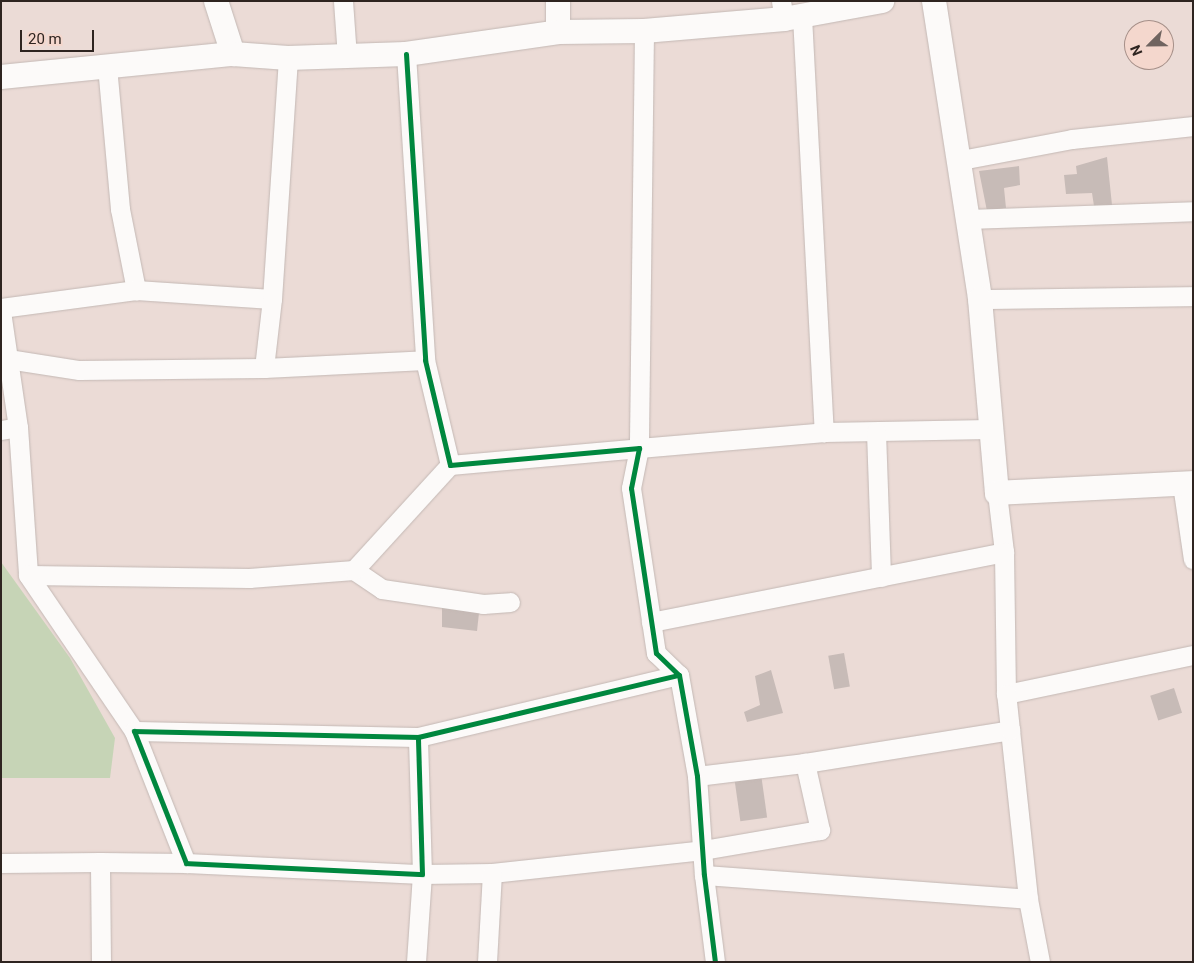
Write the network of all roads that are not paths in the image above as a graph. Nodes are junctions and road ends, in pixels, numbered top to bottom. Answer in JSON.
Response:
{"nodes":[{"id":1,"x":216,"y":1,"type":"edge"},
{"id":2,"x":343,"y":1,"type":"edge"},
{"id":3,"x":558,"y":1,"type":"edge"},
{"id":4,"x":882,"y":1,"type":"edge"},
{"id":5,"x":934,"y":1,"type":"edge"},
{"id":6,"x":789,"y":12,"type":"edge"},
{"id":7,"x":558,"y":32,"type":"junction"},
{"id":8,"x":644,"y":32,"type":"junction"},
{"id":9,"x":233,"y":54,"type":"junction"},
{"id":10,"x":406,"y":54,"type":"junction"},
{"id":11,"x":347,"y":56,"type":"junction"},
{"id":12,"x":288,"y":58,"type":"junction"},
{"id":13,"x":107,"y":66,"type":"junction"},
{"id":14,"x":1,"y":77,"type":"edge"},
{"id":15,"x":1193,"y":126,"type":"edge"},
{"id":16,"x":960,"y":160,"type":"junction"},
{"id":17,"x":1193,"y":211,"type":"edge"},
{"id":18,"x":968,"y":219,"type":"junction"},
{"id":19,"x":136,"y":290,"type":"junction"},
{"id":20,"x":1193,"y":296,"type":"edge"},
{"id":21,"x":272,"y":298,"type":"junction"},
{"id":22,"x":980,"y":299,"type":"junction"},
{"id":23,"x":1,"y":309,"type":"edge"},
{"id":24,"x":8,"y":359,"type":"junction"},
{"id":25,"x":425,"y":360,"type":"junction"},
{"id":26,"x":264,"y":368,"type":"junction"},
{"id":27,"x":10,"y":429,"type":"edge"},
{"id":28,"x":989,"y":429,"type":"junction"},
{"id":29,"x":824,"y":432,"type":"junction"},
{"id":30,"x":876,"y":432,"type":"junction"},
{"id":31,"x":640,"y":448,"type":"junction"},
{"id":32,"x":450,"y":465,"type":"junction"},
{"id":33,"x":1188,"y":484,"type":"edge"},
{"id":34,"x":997,"y":493,"type":"junction"},
{"id":35,"x":1004,"y":552,"type":"junction"},
{"id":36,"x":1193,"y":559,"type":"edge"},
{"id":37,"x":354,"y":570,"type":"junction"},
{"id":38,"x":28,"y":575,"type":"junction"},
{"id":39,"x":881,"y":577,"type":"junction"},
{"id":40,"x":510,"y":602,"type":"dead end"},
{"id":41,"x":652,"y":622,"type":"junction"},
{"id":42,"x":1193,"y":655,"type":"edge"},
{"id":43,"x":679,"y":676,"type":"junction"},
{"id":44,"x":1006,"y":694,"type":"junction"},
{"id":45,"x":1010,"y":730,"type":"junction"},
{"id":46,"x":134,"y":731,"type":"junction"},
{"id":47,"x":418,"y":737,"type":"junction"},
{"id":48,"x":805,"y":763,"type":"junction"},
{"id":49,"x":697,"y":776,"type":"junction"},
{"id":50,"x":704,"y":850,"type":"junction"},
{"id":51,"x":100,"y":862,"type":"junction"},
{"id":52,"x":1,"y":863,"type":"edge"},
{"id":53,"x":186,"y":863,"type":"junction"},
{"id":54,"x":492,"y":873,"type":"junction"},
{"id":55,"x":422,"y":874,"type":"junction"},
{"id":56,"x":704,"y":874,"type":"junction"},
{"id":57,"x":1028,"y":899,"type":"junction"},
{"id":58,"x":100,"y":962,"type":"edge"},
{"id":59,"x":416,"y":962,"type":"edge"},
{"id":60,"x":487,"y":962,"type":"edge"},
{"id":61,"x":716,"y":962,"type":"edge"},
{"id":62,"x":1040,"y":962,"type":"edge"}],
"edges":[{"from":1,"to":9,"type":"street"},
{"from":2,"to":11,"type":"street"},
{"from":3,"to":7,"type":"street"},
{"from":4,"to":6,"type":"street"},
{"from":5,"to":16,"type":"street"},
{"from":6,"to":8,"type":"street"},
{"from":6,"to":29,"type":"street"},
{"from":7,"to":8,"type":"street"},
{"from":7,"to":10,"type":"street"},
{"from":8,"to":31,"type":"street"},
{"from":9,"to":12,"type":"street"},
{"from":9,"to":13,"type":"street"},
{"from":10,"to":11,"type":"street"},
{"from":10,"to":25,"type":"street"},
{"from":11,"to":12,"type":"street"},
{"from":12,"to":21,"type":"street"},
{"from":13,"to":14,"type":"street"},
{"from":13,"to":19,"type":"street"},
{"from":15,"to":16,"type":"street"},
{"from":16,"to":18,"type":"street"},
{"from":17,"to":18,"type":"street"},
{"from":18,"to":22,"type":"street"},
{"from":19,"to":21,"type":"street"},
{"from":19,"to":23,"type":"street"},
{"from":20,"to":22,"type":"street"},
{"from":21,"to":26,"type":"street"},
{"from":22,"to":28,"type":"street"},
{"from":23,"to":24,"type":"street"},
{"from":24,"to":26,"type":"street"},
{"from":24,"to":27,"type":"street"},
{"from":25,"to":26,"type":"street"},
{"from":25,"to":32,"type":"street"},
{"from":27,"to":38,"type":"street"},
{"from":28,"to":30,"type":"street"},
{"from":28,"to":34,"type":"street"},
{"from":29,"to":30,"type":"street"},
{"from":29,"to":31,"type":"street"},
{"from":30,"to":39,"type":"street"},
{"from":31,"to":32,"type":"street"},
{"from":31,"to":41,"type":"street"},
{"from":32,"to":37,"type":"street"},
{"from":33,"to":34,"type":"street"},
{"from":33,"to":36,"type":"street"},
{"from":34,"to":35,"type":"street"},
{"from":35,"to":39,"type":"street"},
{"from":35,"to":44,"type":"street"},
{"from":37,"to":38,"type":"street"},
{"from":37,"to":40,"type":"street"},
{"from":38,"to":46,"type":"street"},
{"from":39,"to":41,"type":"street"},
{"from":41,"to":43,"type":"street"},
{"from":42,"to":44,"type":"street"},
{"from":43,"to":47,"type":"street"},
{"from":43,"to":49,"type":"street"},
{"from":44,"to":45,"type":"street"},
{"from":45,"to":48,"type":"street"},
{"from":45,"to":57,"type":"street"},
{"from":46,"to":47,"type":"street"},
{"from":46,"to":53,"type":"street"},
{"from":47,"to":55,"type":"street"},
{"from":48,"to":49,"type":"street"},
{"from":48,"to":50,"type":"street"},
{"from":49,"to":50,"type":"street"},
{"from":50,"to":54,"type":"street"},
{"from":50,"to":56,"type":"street"},
{"from":51,"to":52,"type":"street"},
{"from":51,"to":53,"type":"street"},
{"from":51,"to":58,"type":"street"},
{"from":53,"to":55,"type":"street"},
{"from":54,"to":55,"type":"street"},
{"from":54,"to":60,"type":"street"},
{"from":55,"to":59,"type":"street"},
{"from":56,"to":57,"type":"street"},
{"from":56,"to":61,"type":"street"},
{"from":57,"to":62,"type":"street"}]}
